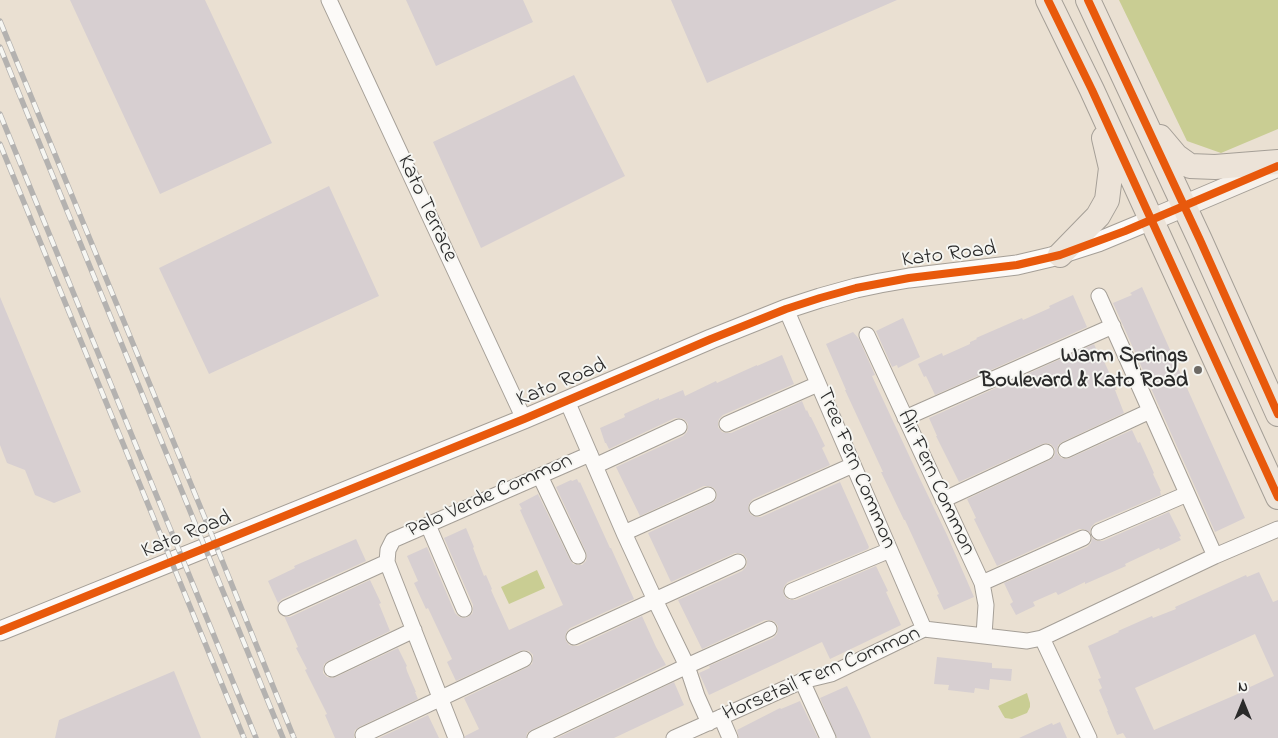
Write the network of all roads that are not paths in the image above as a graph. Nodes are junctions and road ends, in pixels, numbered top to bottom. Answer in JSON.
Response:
{"nodes":[{"id":1,"x":329,"y":0,"type":"edge"},
{"id":2,"x":1048,"y":0,"type":"edge"},
{"id":3,"x":1088,"y":0,"type":"edge"},
{"id":4,"x":1092,"y":90,"type":"junction"},
{"id":5,"x":1140,"y":111,"type":"junction"},
{"id":6,"x":1278,"y":164,"type":"edge"},
{"id":7,"x":1184,"y":206,"type":"junction"},
{"id":8,"x":1151,"y":220,"type":"junction"},
{"id":9,"x":1060,"y":255,"type":"junction"},
{"id":10,"x":1099,"y":296,"type":"dead end"},
{"id":11,"x":786,"y":309,"type":"junction"},
{"id":12,"x":1113,"y":326,"type":"junction"},
{"id":13,"x":867,"y":335,"type":"dead end"},
{"id":14,"x":818,"y":384,"type":"junction"},
{"id":15,"x":567,"y":401,"type":"junction"},
{"id":16,"x":1150,"y":411,"type":"junction"},
{"id":17,"x":1278,"y":414,"type":"edge"},
{"id":18,"x":905,"y":418,"type":"junction"},
{"id":19,"x":524,"y":419,"type":"junction"},
{"id":20,"x":727,"y":424,"type":"dead end"},
{"id":21,"x":679,"y":427,"type":"dead end"},
{"id":22,"x":1066,"y":450,"type":"dead end"},
{"id":23,"x":1046,"y":452,"type":"dead end"},
{"id":24,"x":592,"y":460,"type":"junction"},
{"id":25,"x":853,"y":465,"type":"junction"},
{"id":26,"x":540,"y":476,"type":"junction"},
{"id":27,"x":1187,"y":494,"type":"junction"},
{"id":28,"x":708,"y":495,"type":"dead end"},
{"id":29,"x":1278,"y":498,"type":"edge"},
{"id":30,"x":943,"y":500,"type":"junction"},
{"id":31,"x":757,"y":508,"type":"dead end"},
{"id":32,"x":428,"y":525,"type":"junction"},
{"id":33,"x":1278,"y":529,"type":"edge"},
{"id":34,"x":1099,"y":532,"type":"dead end"},
{"id":35,"x":624,"y":533,"type":"junction"},
{"id":36,"x":1083,"y":538,"type":"dead end"},
{"id":37,"x":890,"y":550,"type":"junction"},
{"id":38,"x":578,"y":556,"type":"dead end"},
{"id":39,"x":1215,"y":556,"type":"junction"},
{"id":40,"x":387,"y":562,"type":"junction"},
{"id":41,"x":738,"y":562,"type":"dead end"},
{"id":42,"x":982,"y":583,"type":"junction"},
{"id":43,"x":792,"y":591,"type":"dead end"},
{"id":44,"x":654,"y":600,"type":"junction"},
{"id":45,"x":286,"y":608,"type":"dead end"},
{"id":46,"x":464,"y":609,"type":"dead end"},
{"id":47,"x":769,"y":629,"type":"dead end"},
{"id":48,"x":924,"y":629,"type":"junction"},
{"id":49,"x":414,"y":630,"type":"junction"},
{"id":50,"x":0,"y":631,"type":"edge"},
{"id":51,"x":984,"y":635,"type":"junction"},
{"id":52,"x":574,"y":637,"type":"dead end"},
{"id":53,"x":1042,"y":638,"type":"junction"},
{"id":54,"x":524,"y":659,"type":"dead end"},
{"id":55,"x":687,"y":666,"type":"junction"},
{"id":56,"x":332,"y":669,"type":"dead end"},
{"id":57,"x":802,"y":681,"type":"junction"},
{"id":58,"x":440,"y":699,"type":"junction"},
{"id":59,"x":715,"y":720,"type":"junction"},
{"id":60,"x":363,"y":735,"type":"dead end"},
{"id":61,"x":456,"y":738,"type":"edge"},
{"id":62,"x":536,"y":738,"type":"edge"},
{"id":63,"x":674,"y":738,"type":"edge"},
{"id":64,"x":730,"y":738,"type":"edge"},
{"id":65,"x":828,"y":738,"type":"edge"},
{"id":66,"x":1089,"y":738,"type":"edge"}],
"edges":[{"from":1,"to":19,"type":"street","name":"Kato Terrace"},
{"from":2,"to":4,"type":"main road"},
{"from":3,"to":5,"type":"main road"},
{"from":4,"to":8,"type":"main road"},
{"from":4,"to":9,"type":"main road"},
{"from":5,"to":6,"type":"main road"},
{"from":5,"to":7,"type":"main road"},
{"from":6,"to":7,"type":"main road"},
{"from":7,"to":8,"type":"main road"},
{"from":7,"to":17,"type":"main road"},
{"from":8,"to":9,"type":"street","name":"Kato Road"},
{"from":8,"to":29,"type":"main road"},
{"from":9,"to":11,"type":"street","name":"Kato Road"},
{"from":10,"to":12,"type":"street"},
{"from":11,"to":14,"type":"street","name":"Tree Fern Common"},
{"from":11,"to":15,"type":"street","name":"Kato Road"},
{"from":12,"to":16,"type":"street"},
{"from":12,"to":18,"type":"street"},
{"from":13,"to":18,"type":"street","name":"Air Fern Common"},
{"from":14,"to":20,"type":"street"},
{"from":14,"to":25,"type":"street","name":"Tree Fern Common"},
{"from":15,"to":19,"type":"street","name":"Kato Road"},
{"from":15,"to":24,"type":"street","name":"Palo Verde Common"},
{"from":16,"to":22,"type":"street"},
{"from":16,"to":27,"type":"street"},
{"from":18,"to":30,"type":"street","name":"Air Fern Common"},
{"from":19,"to":50,"type":"street","name":"Kato Road"},
{"from":21,"to":24,"type":"street"},
{"from":23,"to":30,"type":"street"},
{"from":24,"to":26,"type":"street","name":"Palo Verde Common"},
{"from":24,"to":35,"type":"street","name":"Palo Verde Common"},
{"from":25,"to":31,"type":"street"},
{"from":25,"to":37,"type":"street","name":"Tree Fern Common"},
{"from":26,"to":32,"type":"street","name":"Palo Verde Common"},
{"from":26,"to":38,"type":"street"},
{"from":27,"to":34,"type":"street"},
{"from":27,"to":39,"type":"street"},
{"from":28,"to":35,"type":"street"},
{"from":30,"to":42,"type":"street","name":"Air Fern Common"},
{"from":32,"to":40,"type":"street","name":"Palo Verde Common"},
{"from":32,"to":46,"type":"street"},
{"from":33,"to":39,"type":"street","name":"Horsetail Fern Common"},
{"from":35,"to":44,"type":"street","name":"Palo Verde Common"},
{"from":36,"to":42,"type":"street"},
{"from":37,"to":43,"type":"street"},
{"from":37,"to":48,"type":"street","name":"Tree Fern Common"},
{"from":39,"to":53,"type":"street","name":"Horsetail Fern Common"},
{"from":40,"to":45,"type":"street"},
{"from":40,"to":49,"type":"street","name":"Palo Verde Common"},
{"from":41,"to":44,"type":"street"},
{"from":42,"to":51,"type":"street","name":"Air Fern Common"},
{"from":44,"to":52,"type":"street"},
{"from":44,"to":55,"type":"street","name":"Palo Verde Common"},
{"from":47,"to":55,"type":"street"},
{"from":48,"to":51,"type":"street","name":"Horsetail Fern Common"},
{"from":48,"to":57,"type":"street","name":"Horsetail Fern Common"},
{"from":49,"to":56,"type":"street"},
{"from":49,"to":58,"type":"street","name":"Palo Verde Common"},
{"from":51,"to":53,"type":"street","name":"Horsetail Fern Common"},
{"from":53,"to":66,"type":"street"},
{"from":54,"to":58,"type":"street"},
{"from":55,"to":59,"type":"street","name":"Palo Verde Common"},
{"from":55,"to":62,"type":"street"},
{"from":57,"to":59,"type":"street","name":"Horsetail Fern Common"},
{"from":57,"to":65,"type":"street"},
{"from":58,"to":60,"type":"street"},
{"from":58,"to":61,"type":"street","name":"Palo Verde Common"},
{"from":59,"to":63,"type":"street","name":"Horsetail Fern Common"},
{"from":59,"to":64,"type":"street","name":"Palo Verde Common"}]}
